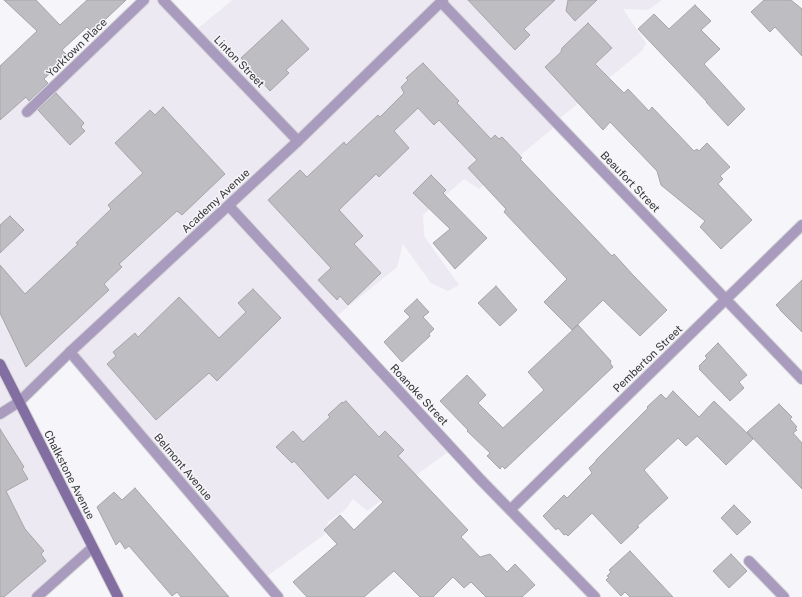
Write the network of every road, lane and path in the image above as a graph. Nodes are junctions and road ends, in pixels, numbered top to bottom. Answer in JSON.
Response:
{"nodes":[{"id":1,"x":144,"y":0,"type":"edge"},
{"id":2,"x":163,"y":0,"type":"edge"},
{"id":3,"x":442,"y":1,"type":"edge"},
{"id":4,"x":27,"y":112,"type":"dead end"},
{"id":5,"x":298,"y":141,"type":"junction"},
{"id":6,"x":229,"y":206,"type":"junction"},
{"id":7,"x":802,"y":225,"type":"edge"},
{"id":8,"x":726,"y":300,"type":"junction"},
{"id":9,"x":70,"y":352,"type":"junction"},
{"id":10,"x":0,"y":364,"type":"edge"},
{"id":11,"x":802,"y":379,"type":"edge"},
{"id":12,"x":19,"y":402,"type":"junction"},
{"id":13,"x":0,"y":414,"type":"edge"},
{"id":14,"x":510,"y":510,"type":"junction"},
{"id":15,"x":92,"y":548,"type":"junction"},
{"id":16,"x":749,"y":561,"type":"dead end"},
{"id":17,"x":36,"y":597,"type":"edge"},
{"id":18,"x":118,"y":597,"type":"edge"},
{"id":19,"x":278,"y":597,"type":"edge"},
{"id":20,"x":595,"y":597,"type":"edge"},
{"id":21,"x":784,"y":597,"type":"edge"}],
"edges":[{"from":1,"to":4,"type":"street","name":"Yorktown Place"},
{"from":2,"to":5,"type":"street","name":"Linton Street"},
{"from":3,"to":5,"type":"street","name":"Academy Avenue"},
{"from":3,"to":8,"type":"street","name":"Beaufort Street"},
{"from":5,"to":6,"type":"street","name":"Academy Avenue"},
{"from":6,"to":9,"type":"street","name":"Academy Avenue"},
{"from":6,"to":14,"type":"street","name":"Roanoke Street"},
{"from":7,"to":8,"type":"street","name":"Pemberton Street"},
{"from":8,"to":11,"type":"street","name":"Beaufort Street"},
{"from":8,"to":14,"type":"street","name":"Pemberton Street"},
{"from":9,"to":12,"type":"street","name":"Academy Avenue"},
{"from":9,"to":19,"type":"street","name":"Belmont Avenue"},
{"from":10,"to":12,"type":"main road","name":"Chalkstone Avenue"},
{"from":12,"to":13,"type":"street","name":"Academy Avenue"},
{"from":12,"to":15,"type":"main road","name":"Chalkstone Avenue"},
{"from":14,"to":20,"type":"street","name":"Roanoke Street"},
{"from":15,"to":17,"type":"street"},
{"from":15,"to":18,"type":"main road","name":"Chalkstone Avenue"},
{"from":16,"to":21,"type":"street"}]}
